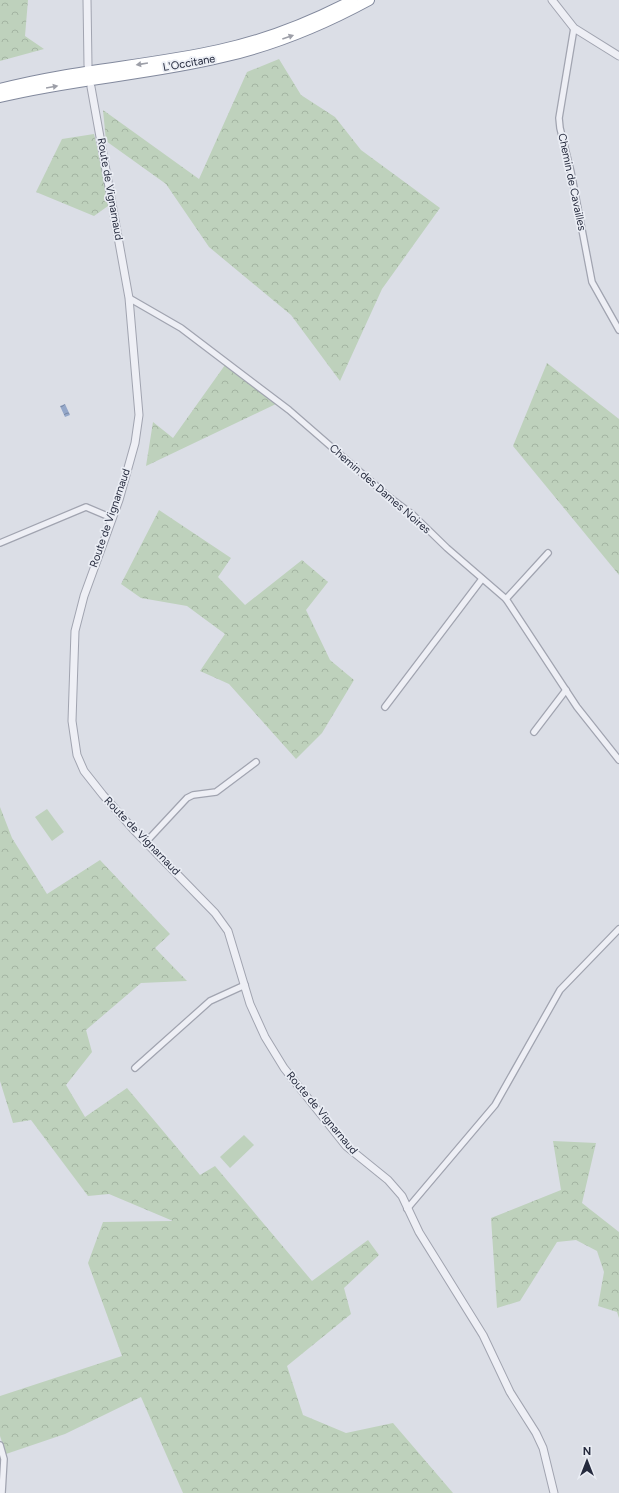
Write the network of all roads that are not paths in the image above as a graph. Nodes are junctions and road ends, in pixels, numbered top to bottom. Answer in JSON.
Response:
{"nodes":[{"id":1,"x":87,"y":0,"type":"edge"},
{"id":2,"x":353,"y":0,"type":"edge"},
{"id":3,"x":370,"y":0,"type":"edge"},
{"id":4,"x":552,"y":0,"type":"edge"},
{"id":5,"x":574,"y":28,"type":"junction"},
{"id":6,"x":619,"y":56,"type":"edge"},
{"id":7,"x":88,"y":65,"type":"dead end"},
{"id":8,"x":91,"y":87,"type":"dead end"},
{"id":9,"x":0,"y":89,"type":"edge"},
{"id":10,"x":0,"y":97,"type":"edge"},
{"id":11,"x":129,"y":298,"type":"junction"},
{"id":12,"x":619,"y":330,"type":"edge"},
{"id":13,"x":112,"y":518,"type":"junction"},
{"id":14,"x":0,"y":543,"type":"edge"},
{"id":15,"x":548,"y":553,"type":"dead end"},
{"id":16,"x":482,"y":579,"type":"junction"},
{"id":17,"x":506,"y":599,"type":"junction"},
{"id":18,"x":566,"y":690,"type":"junction"},
{"id":19,"x":386,"y":707,"type":"dead end"},
{"id":20,"x":534,"y":732,"type":"dead end"},
{"id":21,"x":619,"y":760,"type":"edge"},
{"id":22,"x":256,"y":762,"type":"dead end"},
{"id":23,"x":146,"y":842,"type":"junction"},
{"id":24,"x":619,"y":929,"type":"edge"},
{"id":25,"x":245,"y":985,"type":"junction"},
{"id":26,"x":135,"y":1068,"type":"dead end"},
{"id":27,"x":407,"y":1209,"type":"junction"},
{"id":28,"x":0,"y":1445,"type":"edge"},
{"id":29,"x":2,"y":1493,"type":"edge"},
{"id":30,"x":554,"y":1493,"type":"edge"}],
"edges":[{"from":1,"to":7,"type":"street"},
{"from":2,"to":9,"type":"highway","name":"L'Occitane","one_way":true},
{"from":10,"to":3,"type":"highway","name":"L'Occitane","one_way":true},
{"from":4,"to":5,"type":"street"},
{"from":5,"to":6,"type":"street"},
{"from":5,"to":12,"type":"street","name":"Chemin de Cavailles"},
{"from":8,"to":11,"type":"street","name":"Route de Vignarnaud"},
{"from":11,"to":13,"type":"street","name":"Route de Vignarnaud"},
{"from":11,"to":16,"type":"street","name":"Chemin des Dames Noires"},
{"from":13,"to":14,"type":"street"},
{"from":13,"to":23,"type":"street","name":"Route de Vignarnaud"},
{"from":15,"to":17,"type":"street"},
{"from":16,"to":17,"type":"street","name":"Chemin des Dames Noires"},
{"from":16,"to":19,"type":"street"},
{"from":17,"to":18,"type":"street","name":"Chemin des Dames Noires"},
{"from":18,"to":20,"type":"street"},
{"from":18,"to":21,"type":"street","name":"Chemin des Dames Noires"},
{"from":22,"to":23,"type":"street"},
{"from":23,"to":25,"type":"street","name":"Route de Vignarnaud"},
{"from":24,"to":27,"type":"street"},
{"from":25,"to":26,"type":"street"},
{"from":25,"to":27,"type":"street","name":"Route de Vignarnaud"},
{"from":27,"to":30,"type":"street","name":"Route de Vignarnaud"},
{"from":28,"to":29,"type":"street"}]}
